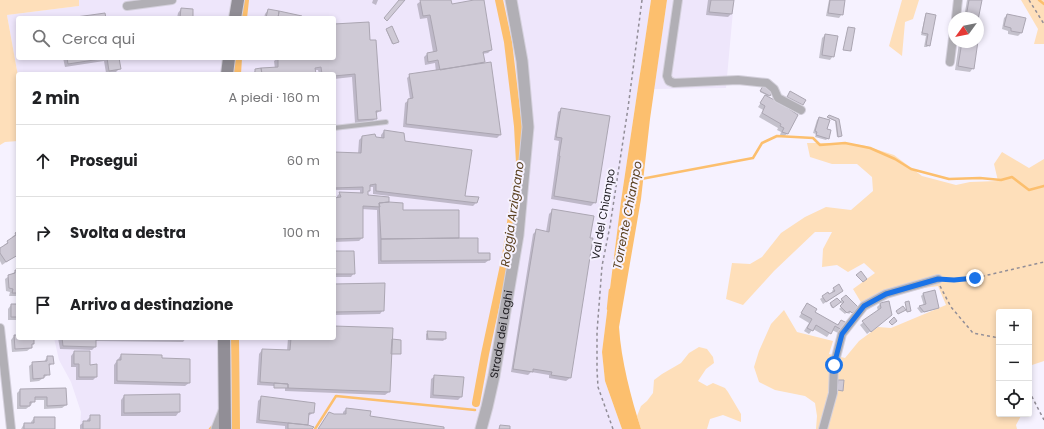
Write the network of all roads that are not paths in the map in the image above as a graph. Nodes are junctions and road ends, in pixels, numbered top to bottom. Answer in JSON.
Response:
{"nodes":[{"id":1,"x":172,"y":0,"type":"edge"},
{"id":2,"x":238,"y":0,"type":"edge"},
{"id":3,"x":511,"y":0,"type":"edge"},
{"id":4,"x":678,"y":0,"type":"edge"},
{"id":5,"x":958,"y":0,"type":"edge"},
{"id":6,"x":127,"y":6,"type":"dead end"},
{"id":7,"x":957,"y":12,"type":"edge"},
{"id":8,"x":235,"y":16,"type":"edge"},
{"id":9,"x":952,"y":48,"type":"edge"},
{"id":10,"x":229,"y":60,"type":"edge"},
{"id":11,"x":950,"y":62,"type":"dead end"},
{"id":12,"x":227,"y":72,"type":"edge"},
{"id":13,"x":801,"y":110,"type":"dead end"},
{"id":14,"x":386,"y":122,"type":"dead end"},
{"id":15,"x":336,"y":128,"type":"edge"},
{"id":16,"x":937,"y":279,"type":"road end"},
{"id":17,"x":0,"y":328,"type":"edge"},
{"id":18,"x":224,"y":340,"type":"edge"},
{"id":19,"x":225,"y":409,"type":"junction"},
{"id":20,"x":11,"y":429,"type":"edge"},
{"id":21,"x":217,"y":429,"type":"edge"},
{"id":22,"x":225,"y":429,"type":"edge"},
{"id":23,"x":481,"y":429,"type":"edge"},
{"id":24,"x":823,"y":429,"type":"edge"}],
"edges":[{"from":1,"to":6,"type":"street"},
{"from":2,"to":8,"type":"main road"},
{"from":3,"to":23,"type":"street","name":"Strada dei Laghi"},
{"from":4,"to":13,"type":"street"},
{"from":5,"to":7,"type":"street"},
{"from":9,"to":11,"type":"street"},
{"from":10,"to":12,"type":"main road"},
{"from":14,"to":15,"type":"lane"},
{"from":16,"to":24,"type":"street"},
{"from":17,"to":20,"type":"street"},
{"from":18,"to":19,"type":"main road"},
{"from":19,"to":21,"type":"street"},
{"from":19,"to":22,"type":"main road"}]}
